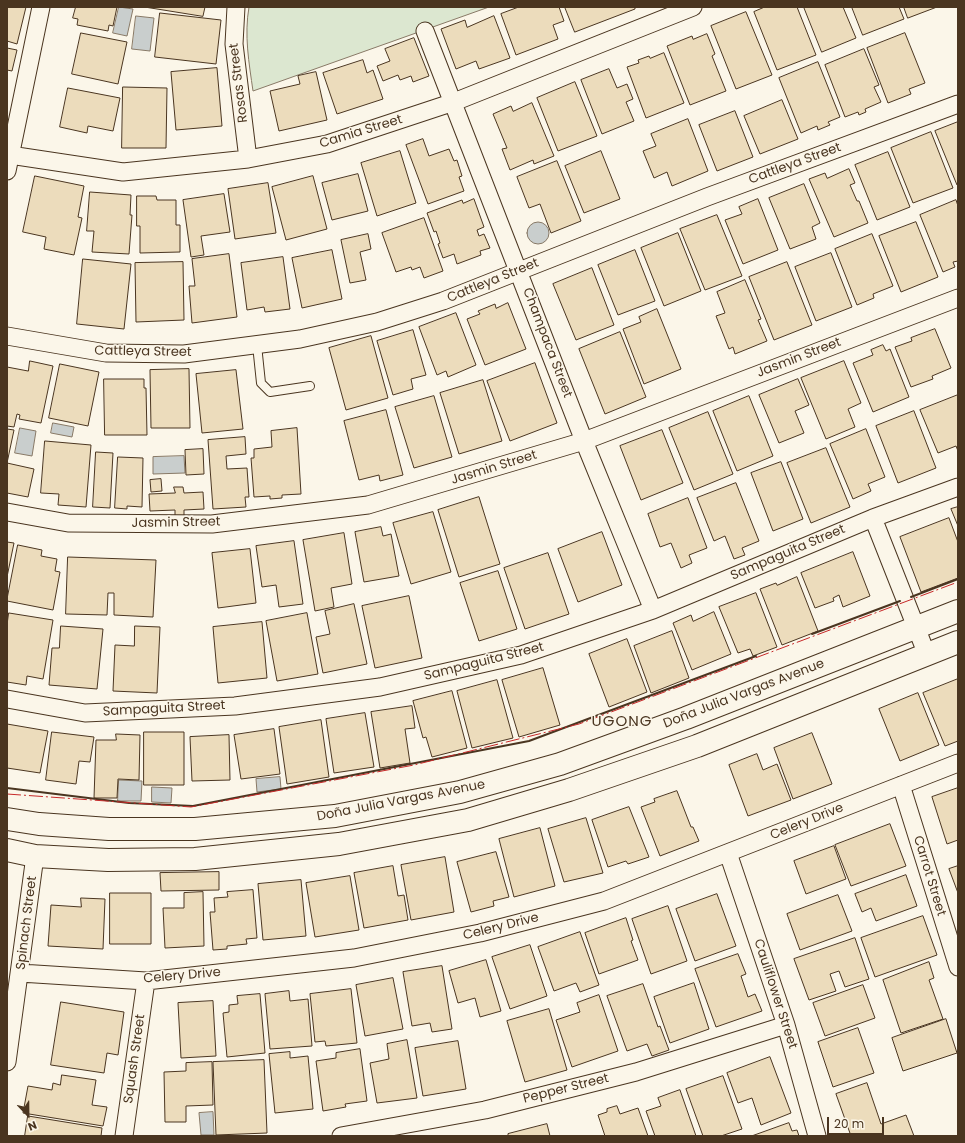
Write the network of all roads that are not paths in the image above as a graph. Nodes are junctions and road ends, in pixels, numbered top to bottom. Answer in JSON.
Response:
{"nodes":[{"id":1,"x":41,"y":7,"type":"edge"},
{"id":2,"x":236,"y":7,"type":"edge"},
{"id":3,"x":693,"y":7,"type":"edge"},
{"id":4,"x":663,"y":12,"type":"edge"},
{"id":5,"x":425,"y":31,"type":"dead end"},
{"id":6,"x":454,"y":102,"type":"junction"},
{"id":7,"x":958,"y":104,"type":"edge"},
{"id":8,"x":248,"y":159,"type":"junction"},
{"id":9,"x":9,"y":163,"type":"edge"},
{"id":10,"x":519,"y":270,"type":"junction"},
{"id":11,"x":958,"y":298,"type":"edge"},
{"id":12,"x":7,"y":336,"type":"edge"},
{"id":13,"x":257,"y":345,"type":"junction"},
{"id":14,"x":310,"y":386,"type":"dead end"},
{"id":15,"x":584,"y":440,"type":"junction"},
{"id":16,"x":958,"y":486,"type":"edge"},
{"id":17,"x":7,"y":512,"type":"edge"},
{"id":18,"x":873,"y":518,"type":"junction"},
{"id":19,"x":653,"y":610,"type":"junction"},
{"id":20,"x":958,"y":611,"type":"edge"},
{"id":21,"x":916,"y":628,"type":"junction"},
{"id":22,"x":958,"y":642,"type":"edge"},
{"id":23,"x":927,"y":655,"type":"junction"},
{"id":24,"x":7,"y":699,"type":"edge"},
{"id":25,"x":958,"y":763,"type":"edge"},
{"id":26,"x":901,"y":785,"type":"junction"},
{"id":27,"x":7,"y":819,"type":"edge"},
{"id":28,"x":7,"y":850,"type":"edge"},
{"id":29,"x":728,"y":853,"type":"junction"},
{"id":30,"x":35,"y":856,"type":"junction"},
{"id":31,"x":958,"y":967,"type":"edge"},
{"id":32,"x":20,"y":973,"type":"junction"},
{"id":33,"x":146,"y":981,"type":"junction"},
{"id":34,"x":786,"y":1025,"type":"junction"},
{"id":35,"x":7,"y":1062,"type":"edge"},
{"id":36,"x":124,"y":1136,"type":"edge"},
{"id":37,"x":341,"y":1136,"type":"edge"},
{"id":38,"x":817,"y":1136,"type":"edge"}],
"edges":[{"from":1,"to":9,"type":"street"},
{"from":2,"to":8,"type":"street","name":"Rosas Street"},
{"from":3,"to":4,"type":"street","name":"Camia Street"},
{"from":4,"to":6,"type":"street","name":"Camia Street"},
{"from":5,"to":6,"type":"street","name":"Champaca Street"},
{"from":6,"to":8,"type":"street","name":"Camia Street"},
{"from":6,"to":10,"type":"street","name":"Champaca Street"},
{"from":7,"to":10,"type":"street","name":"Cattleya Street"},
{"from":8,"to":9,"type":"street","name":"Camia Street"},
{"from":10,"to":13,"type":"street","name":"Cattleya Street"},
{"from":10,"to":15,"type":"street","name":"Champaca Street"},
{"from":11,"to":15,"type":"street","name":"Jasmin Street"},
{"from":12,"to":13,"type":"street","name":"Cattleya Street"},
{"from":13,"to":14,"type":"lane"},
{"from":15,"to":17,"type":"street","name":"Jasmin Street"},
{"from":15,"to":19,"type":"street","name":"Champaca Street"},
{"from":16,"to":18,"type":"street","name":"Sampaguita Street"},
{"from":18,"to":19,"type":"street","name":"Sampaguita Street"},
{"from":18,"to":21,"type":"street"},
{"from":19,"to":24,"type":"street","name":"Sampaguita Street"},
{"from":20,"to":21,"type":"main road","name":"Doña Julia Vargas Avenue"},
{"from":21,"to":23,"type":"street"},
{"from":21,"to":27,"type":"main road","name":"Doña Julia Vargas Avenue"},
{"from":22,"to":23,"type":"main road"},
{"from":23,"to":30,"type":"main road"},
{"from":25,"to":26,"type":"street","name":"Celery Drive"},
{"from":26,"to":29,"type":"street","name":"Celery Drive"},
{"from":26,"to":31,"type":"street","name":"Carrot Street"},
{"from":28,"to":30,"type":"main road"},
{"from":29,"to":33,"type":"street","name":"Celery Drive"},
{"from":29,"to":34,"type":"street","name":"Cauliflower Street"},
{"from":30,"to":32,"type":"street","name":"Spinach Street"},
{"from":32,"to":33,"type":"street","name":"Celery Drive"},
{"from":32,"to":35,"type":"street","name":"Spinach Street"},
{"from":33,"to":36,"type":"street","name":"Squash Street"},
{"from":34,"to":37,"type":"street","name":"Pepper Street"},
{"from":34,"to":38,"type":"street","name":"Cauliflower Street"}]}
